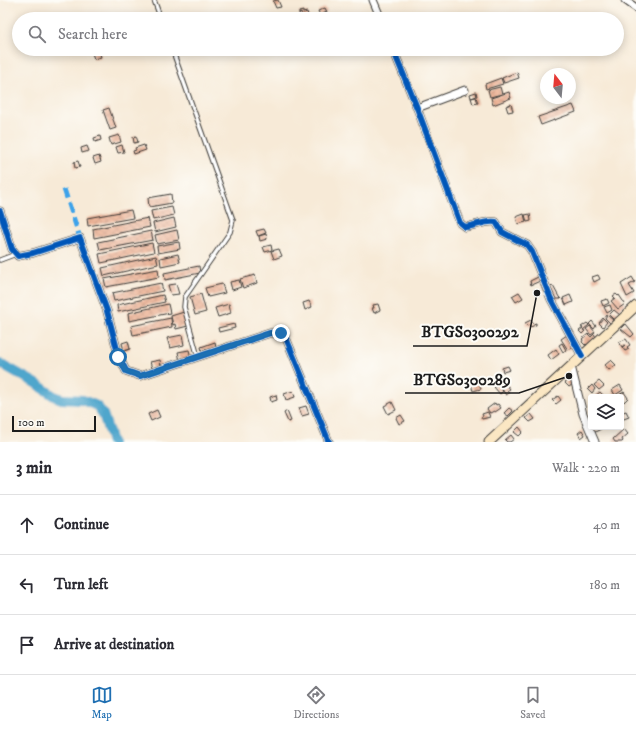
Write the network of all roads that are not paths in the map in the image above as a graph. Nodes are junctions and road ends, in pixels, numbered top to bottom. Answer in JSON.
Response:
{"nodes":[{"id":1,"x":154,"y":0,"type":"edge"},
{"id":2,"x":373,"y":0,"type":"edge"},
{"id":3,"x":625,"y":0,"type":"edge"},
{"id":4,"x":636,"y":8,"type":"edge"},
{"id":5,"x":158,"y":12,"type":"edge"},
{"id":6,"x":378,"y":12,"type":"edge"},
{"id":7,"x":175,"y":56,"type":"edge"},
{"id":8,"x":396,"y":56,"type":"edge"},
{"id":9,"x":465,"y":90,"type":"dead end"},
{"id":10,"x":418,"y":108,"type":"junction"},
{"id":11,"x":0,"y":211,"type":"edge"},
{"id":12,"x":16,"y":254,"type":"junction"},
{"id":13,"x":0,"y":260,"type":"edge"},
{"id":14,"x":636,"y":306,"type":"edge"},
{"id":15,"x":582,"y":356,"type":"junction"},
{"id":16,"x":198,"y":357,"type":"junction"},
{"id":17,"x":571,"y":366,"type":"junction"},
{"id":18,"x":329,"y":442,"type":"edge"},
{"id":19,"x":489,"y":442,"type":"edge"},
{"id":20,"x":595,"y":442,"type":"edge"}],
"edges":[{"from":1,"to":5,"type":"lane"},
{"from":2,"to":6,"type":"street"},
{"from":3,"to":4,"type":"street"},
{"from":7,"to":16,"type":"lane"},
{"from":8,"to":10,"type":"street"},
{"from":9,"to":10,"type":"street"},
{"from":10,"to":15,"type":"street"},
{"from":11,"to":12,"type":"street"},
{"from":12,"to":13,"type":"lane"},
{"from":12,"to":16,"type":"street"},
{"from":14,"to":15,"type":"main road"},
{"from":15,"to":17,"type":"main road"},
{"from":16,"to":18,"type":"street"},
{"from":17,"to":19,"type":"main road"},
{"from":17,"to":20,"type":"street"}]}
